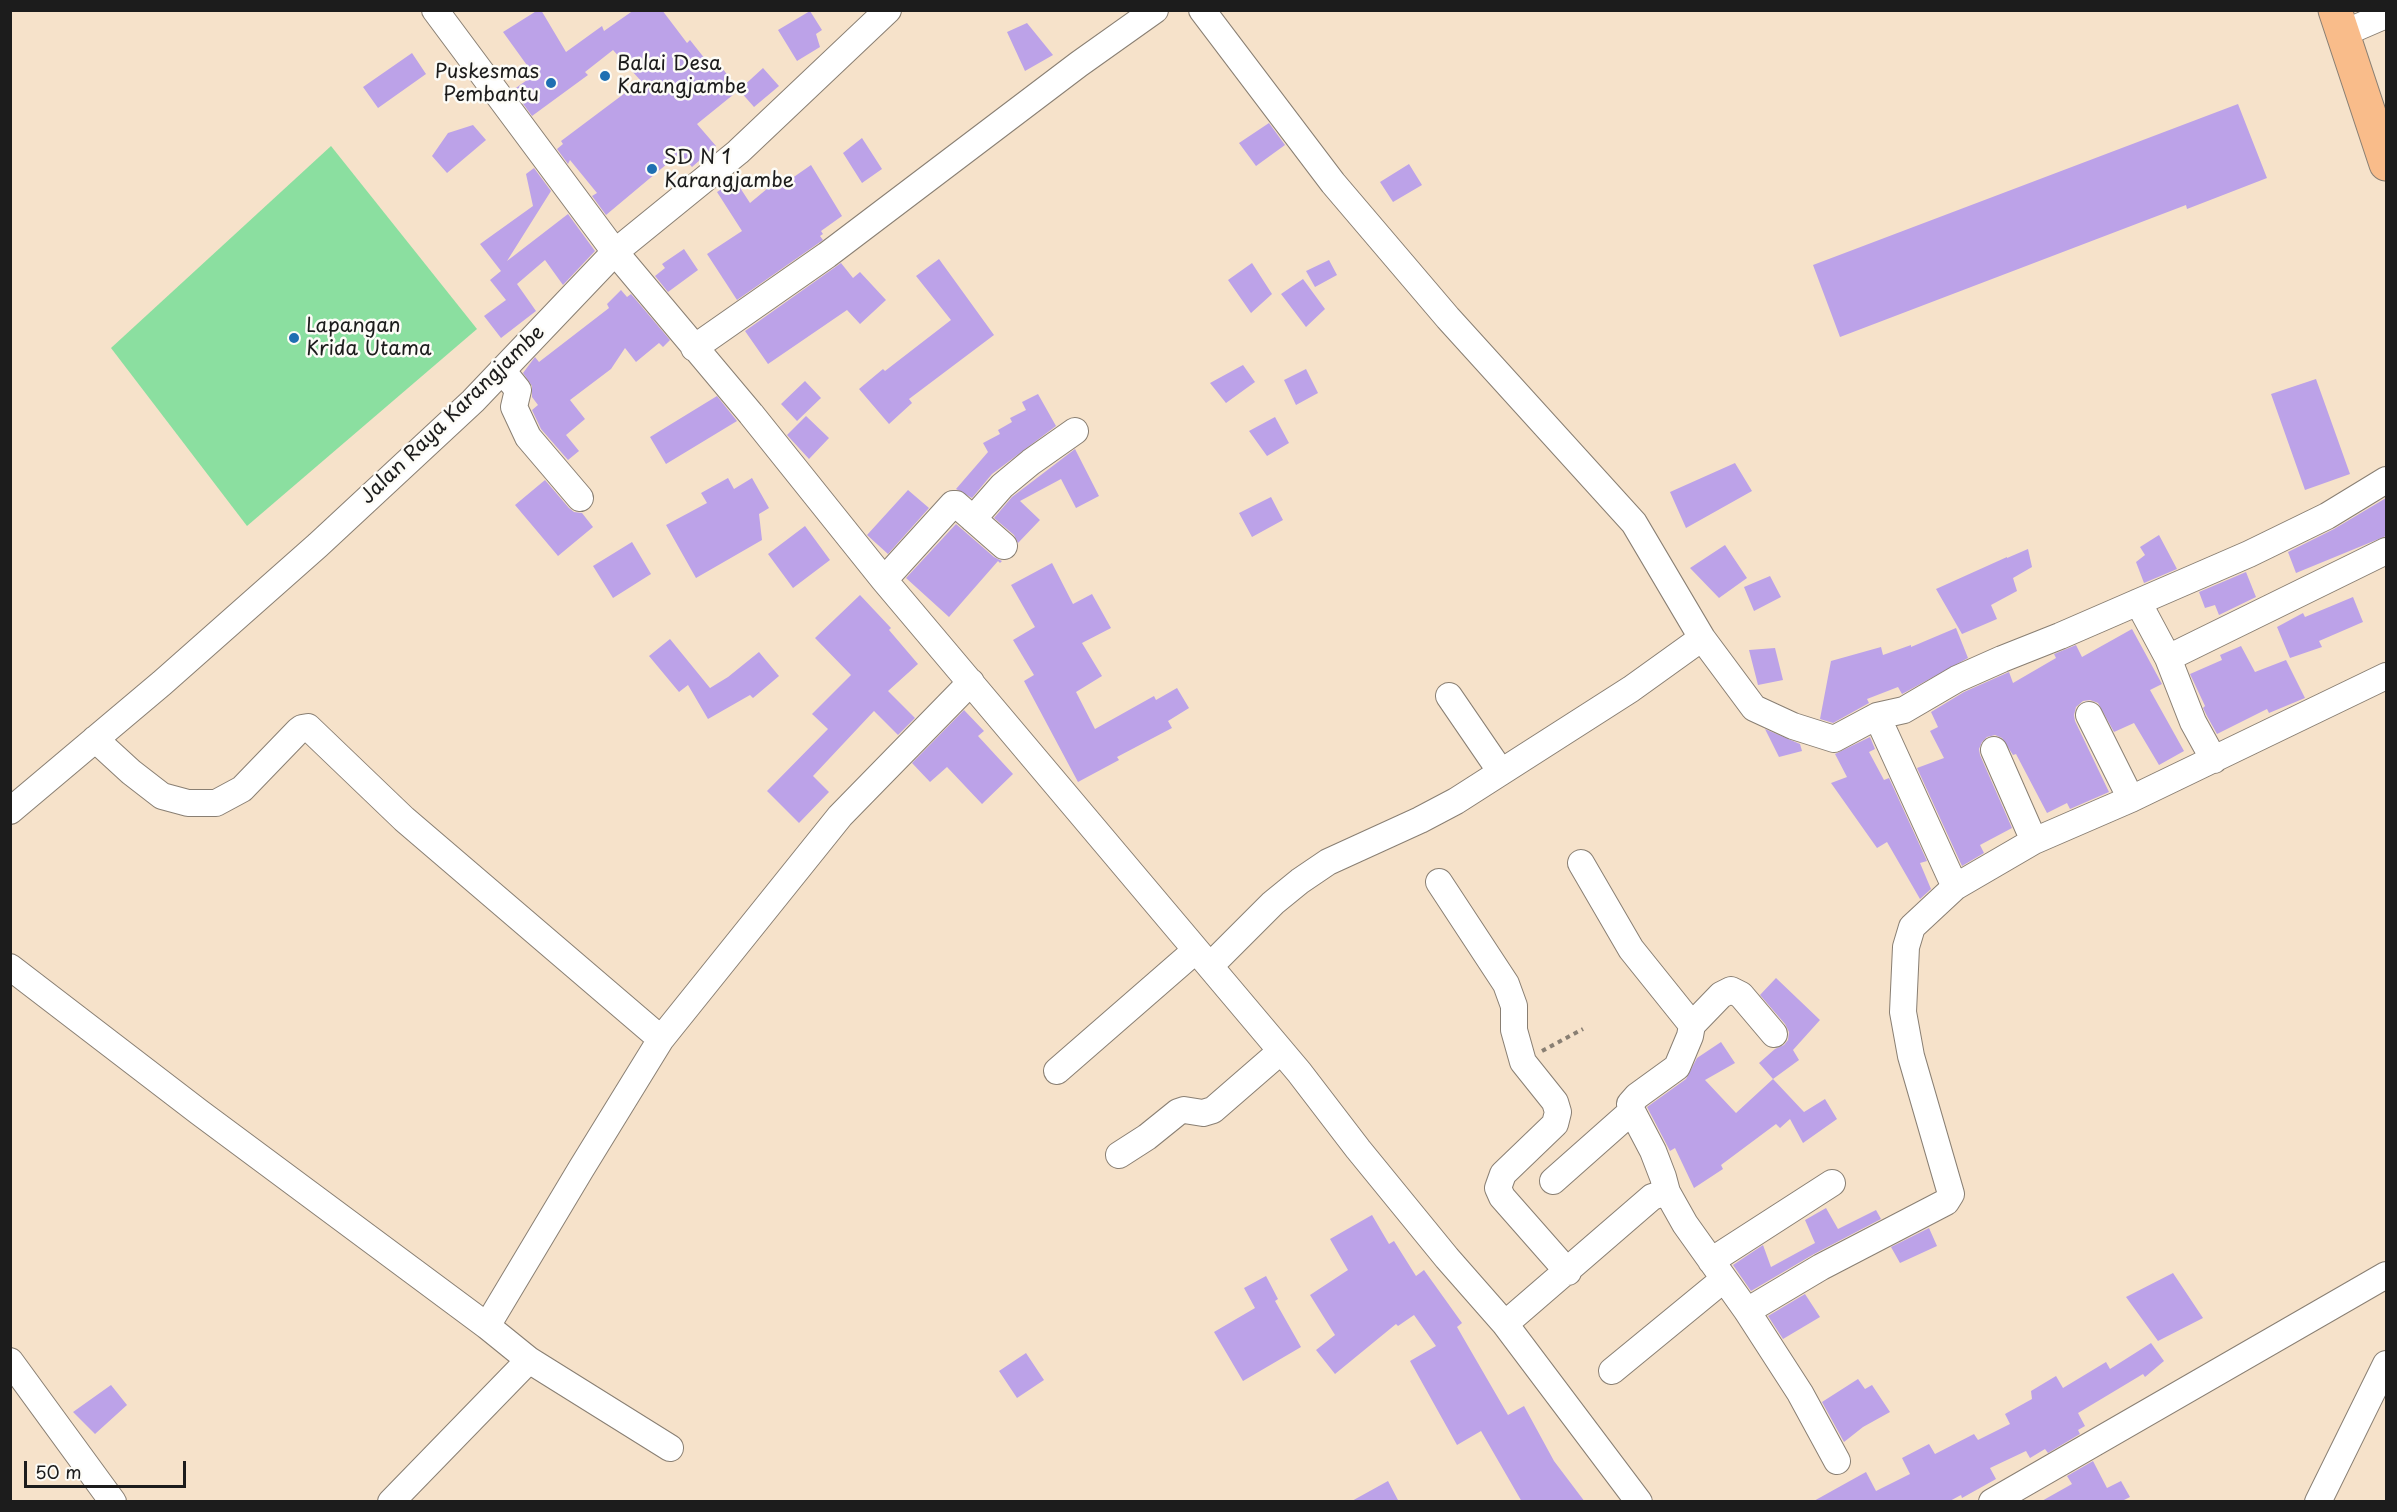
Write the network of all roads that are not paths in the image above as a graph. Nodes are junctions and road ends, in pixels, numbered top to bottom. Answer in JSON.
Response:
{"nodes":[{"id":1,"x":435,"y":10,"type":"edge"},
{"id":2,"x":1155,"y":10,"type":"edge"},
{"id":3,"x":1202,"y":10,"type":"edge"},
{"id":4,"x":884,"y":12,"type":"edge"},
{"id":5,"x":2386,"y":15,"type":"edge"},
{"id":6,"x":2339,"y":22,"type":"edge"},
{"id":7,"x":2386,"y":164,"type":"edge"},
{"id":8,"x":615,"y":252,"type":"junction"},
{"id":9,"x":694,"y":348,"type":"junction"},
{"id":10,"x":502,"y":370,"type":"junction"},
{"id":11,"x":1075,"y":431,"type":"dead end"},
{"id":12,"x":2386,"y":480,"type":"edge"},
{"id":13,"x":580,"y":498,"type":"dead end"},
{"id":14,"x":973,"y":519,"type":"junction"},
{"id":15,"x":1004,"y":546,"type":"dead end"},
{"id":16,"x":2386,"y":551,"type":"edge"},
{"id":17,"x":884,"y":580,"type":"junction"},
{"id":18,"x":2138,"y":602,"type":"junction"},
{"id":19,"x":1702,"y":638,"type":"junction"},
{"id":20,"x":2169,"y":658,"type":"junction"},
{"id":21,"x":2386,"y":676,"type":"edge"},
{"id":22,"x":971,"y":682,"type":"junction"},
{"id":23,"x":1449,"y":696,"type":"dead end"},
{"id":24,"x":2089,"y":715,"type":"dead end"},
{"id":25,"x":1877,"y":716,"type":"junction"},
{"id":26,"x":95,"y":739,"type":"junction"},
{"id":27,"x":1994,"y":750,"type":"dead end"},
{"id":28,"x":2214,"y":759,"type":"junction"},
{"id":29,"x":1501,"y":772,"type":"junction"},
{"id":30,"x":2131,"y":799,"type":"junction"},
{"id":31,"x":10,"y":811,"type":"edge"},
{"id":32,"x":2034,"y":841,"type":"junction"},
{"id":33,"x":1581,"y":862,"type":"dead end"},
{"id":34,"x":1439,"y":882,"type":"dead end"},
{"id":35,"x":1955,"y":887,"type":"junction"},
{"id":36,"x":1203,"y":958,"type":"junction"},
{"id":37,"x":10,"y":967,"type":"edge"},
{"id":38,"x":1692,"y":1025,"type":"junction"},
{"id":39,"x":1773,"y":1034,"type":"dead end"},
{"id":40,"x":661,"y":1039,"type":"junction"},
{"id":41,"x":1281,"y":1051,"type":"junction"},
{"id":42,"x":1057,"y":1071,"type":"dead end"},
{"id":43,"x":1632,"y":1112,"type":"junction"},
{"id":44,"x":1119,"y":1155,"type":"dead end"},
{"id":45,"x":1553,"y":1181,"type":"dead end"},
{"id":46,"x":1832,"y":1183,"type":"dead end"},
{"id":47,"x":1667,"y":1192,"type":"junction"},
{"id":48,"x":1718,"y":1270,"type":"junction"},
{"id":49,"x":1568,"y":1272,"type":"junction"},
{"id":50,"x":2386,"y":1275,"type":"edge"},
{"id":51,"x":1747,"y":1311,"type":"junction"},
{"id":52,"x":1505,"y":1324,"type":"junction"},
{"id":53,"x":488,"y":1326,"type":"junction"},
{"id":54,"x":529,"y":1360,"type":"junction"},
{"id":55,"x":10,"y":1361,"type":"edge"},
{"id":56,"x":2386,"y":1364,"type":"edge"},
{"id":57,"x":1612,"y":1371,"type":"dead end"},
{"id":58,"x":670,"y":1448,"type":"dead end"},
{"id":59,"x":1836,"y":1461,"type":"dead end"},
{"id":60,"x":113,"y":1502,"type":"edge"},
{"id":61,"x":391,"y":1502,"type":"edge"},
{"id":62,"x":1640,"y":1502,"type":"edge"},
{"id":63,"x":1992,"y":1502,"type":"edge"},
{"id":64,"x":2318,"y":1502,"type":"edge"}],
"edges":[{"from":1,"to":8,"type":"street"},
{"from":2,"to":9,"type":"street"},
{"from":3,"to":19,"type":"street"},
{"from":4,"to":8,"type":"street","name":"Jalan Raya Karangjambe"},
{"from":5,"to":6,"type":"street"},
{"from":6,"to":7,"type":"main road"},
{"from":8,"to":9,"type":"street"},
{"from":8,"to":10,"type":"street","name":"Jalan Raya Karangjambe"},
{"from":9,"to":17,"type":"street"},
{"from":10,"to":13,"type":"street"},
{"from":10,"to":26,"type":"street","name":"Jalan Raya Karangjambe"},
{"from":11,"to":14,"type":"street"},
{"from":12,"to":18,"type":"street"},
{"from":14,"to":15,"type":"street"},
{"from":14,"to":17,"type":"street"},
{"from":16,"to":20,"type":"street"},
{"from":17,"to":22,"type":"street"},
{"from":18,"to":20,"type":"street"},
{"from":18,"to":25,"type":"street"},
{"from":19,"to":25,"type":"street"},
{"from":19,"to":29,"type":"street"},
{"from":20,"to":28,"type":"street"},
{"from":21,"to":28,"type":"street"},
{"from":22,"to":36,"type":"street"},
{"from":22,"to":40,"type":"street"},
{"from":23,"to":29,"type":"street"},
{"from":24,"to":30,"type":"street"},
{"from":25,"to":35,"type":"street"},
{"from":26,"to":31,"type":"street","name":"Jalan Raya Karangjambe"},
{"from":26,"to":40,"type":"street"},
{"from":27,"to":32,"type":"street"},
{"from":28,"to":30,"type":"street"},
{"from":29,"to":36,"type":"street"},
{"from":30,"to":32,"type":"street"},
{"from":32,"to":35,"type":"street"},
{"from":33,"to":38,"type":"street"},
{"from":34,"to":49,"type":"street"},
{"from":35,"to":51,"type":"street"},
{"from":36,"to":41,"type":"street"},
{"from":36,"to":42,"type":"street"},
{"from":37,"to":53,"type":"street"},
{"from":38,"to":39,"type":"street"},
{"from":38,"to":43,"type":"street"},
{"from":40,"to":53,"type":"street"},
{"from":41,"to":44,"type":"street"},
{"from":41,"to":52,"type":"street"},
{"from":43,"to":45,"type":"street"},
{"from":43,"to":47,"type":"street"},
{"from":46,"to":48,"type":"street"},
{"from":47,"to":48,"type":"street"},
{"from":47,"to":49,"type":"street"},
{"from":48,"to":51,"type":"street"},
{"from":48,"to":57,"type":"street"},
{"from":49,"to":52,"type":"street"},
{"from":50,"to":63,"type":"street"},
{"from":51,"to":59,"type":"street"},
{"from":52,"to":62,"type":"street"},
{"from":53,"to":54,"type":"street"},
{"from":54,"to":58,"type":"street"},
{"from":54,"to":61,"type":"street"},
{"from":55,"to":60,"type":"street"},
{"from":56,"to":64,"type":"street"}]}
